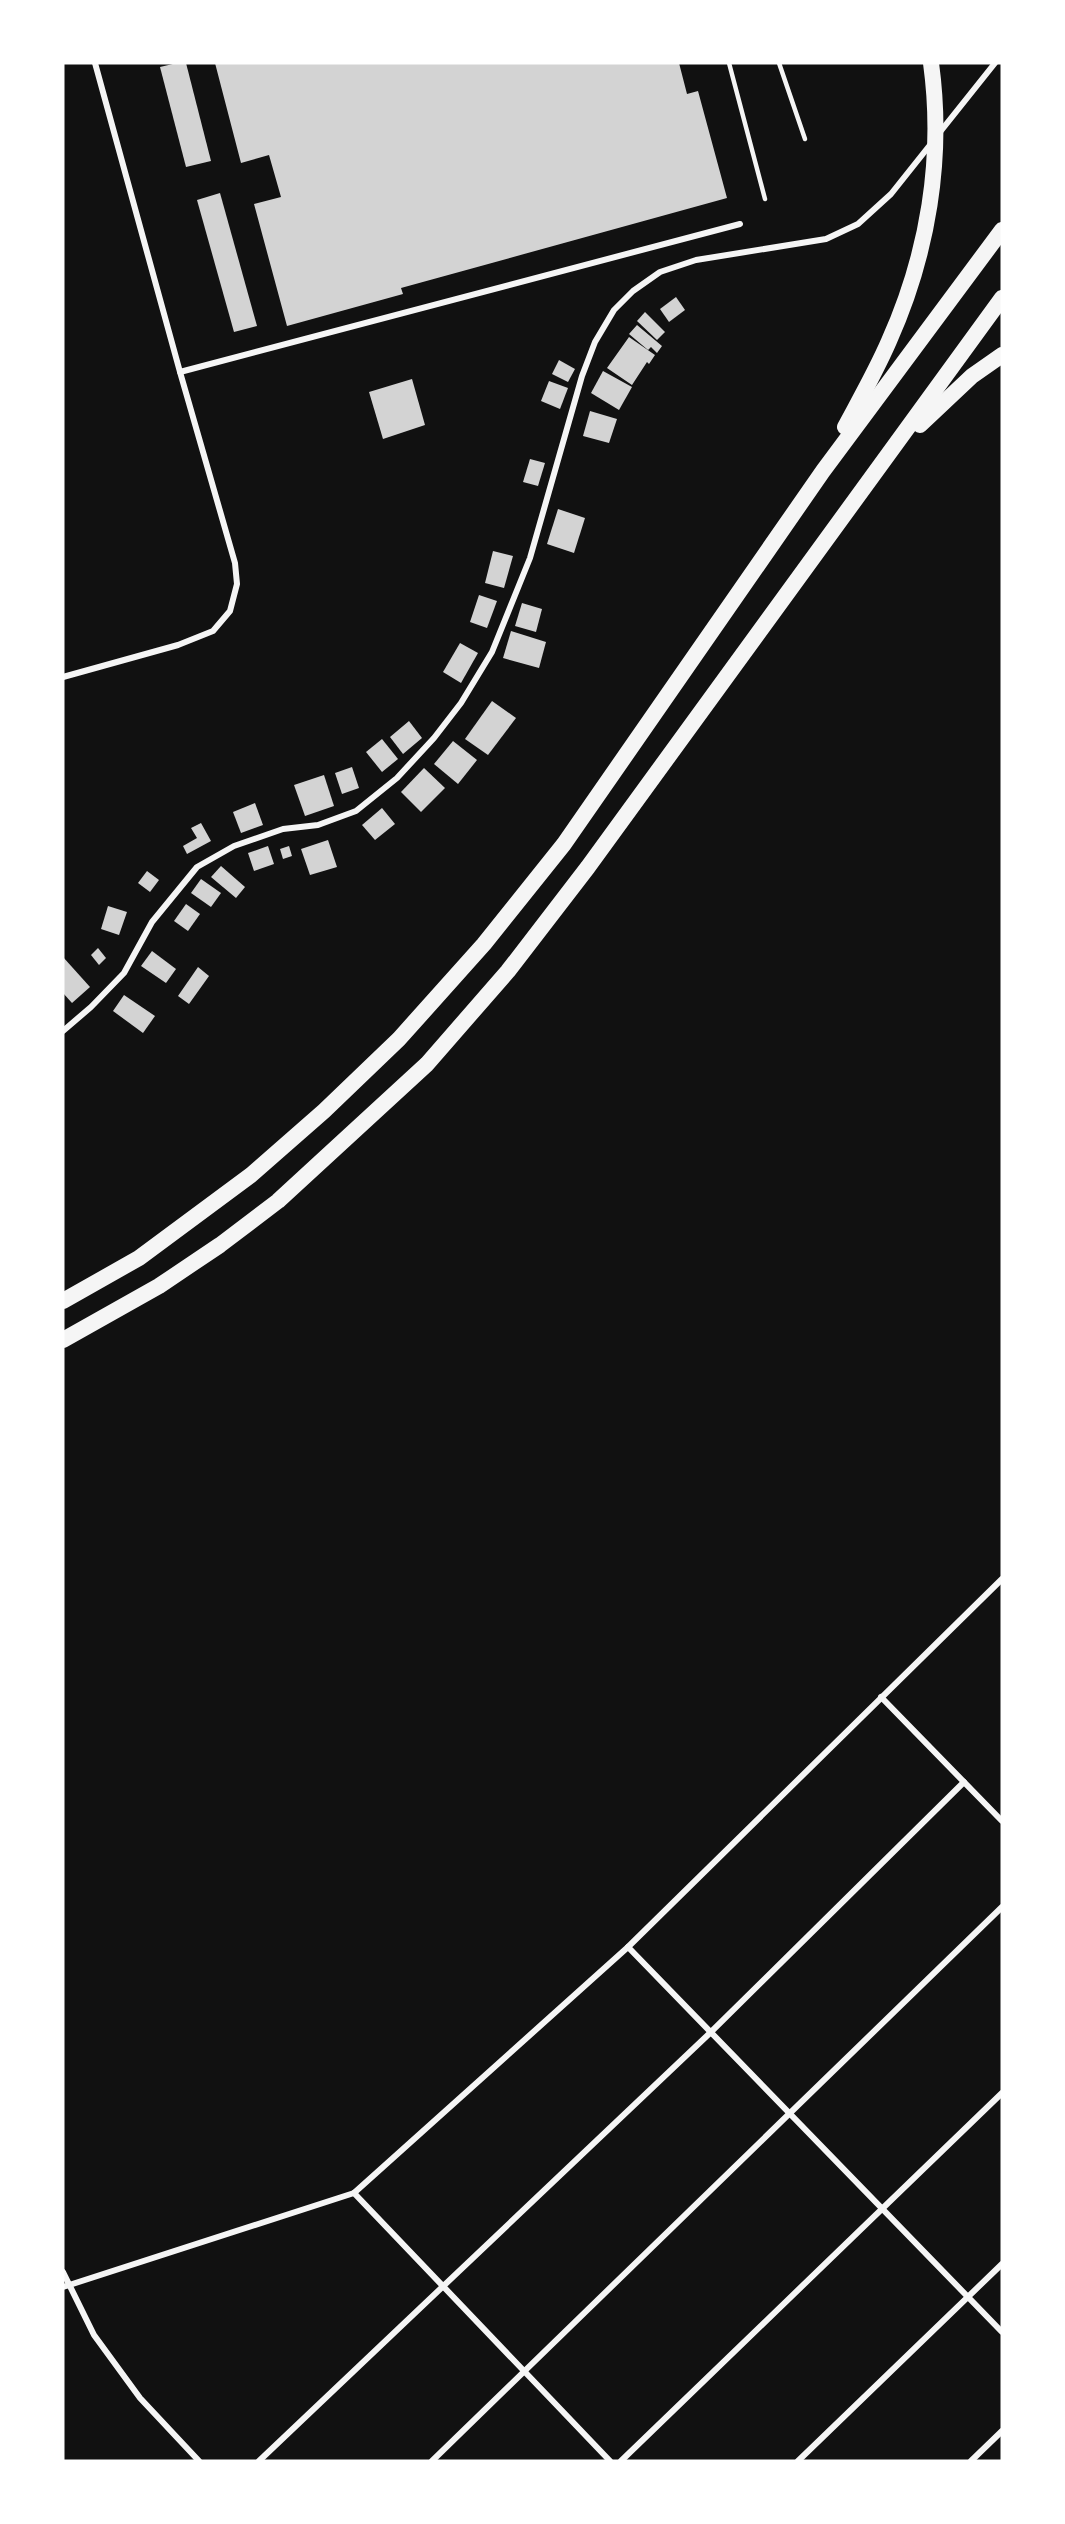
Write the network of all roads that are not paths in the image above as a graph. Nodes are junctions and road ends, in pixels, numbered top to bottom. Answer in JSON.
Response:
{"nodes":[{"id":1,"x":95,"y":63,"type":"edge"},
{"id":2,"x":729,"y":63,"type":"edge"},
{"id":3,"x":779,"y":63,"type":"edge"},
{"id":4,"x":931,"y":63,"type":"edge"},
{"id":5,"x":995,"y":63,"type":"edge"},
{"id":6,"x":804,"y":139,"type":"dead end"},
{"id":7,"x":765,"y":199,"type":"dead end"},
{"id":8,"x":740,"y":224,"type":"dead end"},
{"id":9,"x":1002,"y":230,"type":"edge"},
{"id":10,"x":1002,"y":298,"type":"edge"},
{"id":11,"x":1002,"y":354,"type":"edge"},
{"id":12,"x":180,"y":372,"type":"junction"},
{"id":13,"x":823,"y":471,"type":"junction"},
{"id":14,"x":861,"y":494,"type":"junction"},
{"id":15,"x":63,"y":677,"type":"edge"},
{"id":16,"x":63,"y":1031,"type":"edge"},
{"id":17,"x":63,"y":1302,"type":"edge"},
{"id":18,"x":63,"y":1340,"type":"edge"},
{"id":19,"x":1002,"y":1579,"type":"edge"},
{"id":20,"x":881,"y":1697,"type":"junction"},
{"id":21,"x":964,"y":1782,"type":"junction"},
{"id":22,"x":1002,"y":1821,"type":"edge"},
{"id":23,"x":1002,"y":1907,"type":"edge"},
{"id":24,"x":628,"y":1947,"type":"junction"},
{"id":25,"x":711,"y":2032,"type":"junction"},
{"id":26,"x":1002,"y":2093,"type":"edge"},
{"id":27,"x":790,"y":2114,"type":"junction"},
{"id":28,"x":354,"y":2193,"type":"junction"},
{"id":29,"x":882,"y":2209,"type":"junction"},
{"id":30,"x":1002,"y":2265,"type":"edge"},
{"id":31,"x":63,"y":2272,"type":"edge"},
{"id":32,"x":67,"y":2286,"type":"edge"},
{"id":33,"x":444,"y":2287,"type":"junction"},
{"id":34,"x":968,"y":2297,"type":"junction"},
{"id":35,"x":1002,"y":2332,"type":"edge"},
{"id":36,"x":525,"y":2371,"type":"junction"},
{"id":37,"x":1002,"y":2431,"type":"edge"},
{"id":38,"x":199,"y":2461,"type":"edge"},
{"id":39,"x":259,"y":2461,"type":"edge"},
{"id":40,"x":432,"y":2461,"type":"edge"},
{"id":41,"x":610,"y":2461,"type":"edge"},
{"id":42,"x":621,"y":2461,"type":"edge"},
{"id":43,"x":798,"y":2461,"type":"edge"},
{"id":44,"x":971,"y":2461,"type":"edge"}],
"edges":[{"from":1,"to":12,"type":"street"},
{"from":2,"to":7,"type":"lane"},
{"from":3,"to":6,"type":"lane"},
{"from":4,"to":13,"type":"highway"},
{"from":5,"to":16,"type":"street"},
{"from":8,"to":12,"type":"street"},
{"from":9,"to":13,"type":"highway"},
{"from":10,"to":14,"type":"highway"},
{"from":11,"to":14,"type":"highway"},
{"from":12,"to":15,"type":"street"},
{"from":13,"to":17,"type":"highway"},
{"from":14,"to":18,"type":"highway"},
{"from":19,"to":20,"type":"street"},
{"from":20,"to":21,"type":"street"},
{"from":20,"to":24,"type":"street"},
{"from":21,"to":22,"type":"street"},
{"from":21,"to":25,"type":"street"},
{"from":23,"to":27,"type":"street"},
{"from":24,"to":25,"type":"street"},
{"from":24,"to":28,"type":"street"},
{"from":25,"to":27,"type":"street"},
{"from":25,"to":33,"type":"street"},
{"from":26,"to":29,"type":"street"},
{"from":27,"to":29,"type":"street"},
{"from":27,"to":36,"type":"street"},
{"from":28,"to":32,"type":"street"},
{"from":28,"to":33,"type":"street"},
{"from":29,"to":34,"type":"street"},
{"from":29,"to":42,"type":"street"},
{"from":30,"to":34,"type":"street"},
{"from":31,"to":32,"type":"street"},
{"from":32,"to":38,"type":"street"},
{"from":33,"to":36,"type":"street"},
{"from":33,"to":39,"type":"street"},
{"from":34,"to":35,"type":"street"},
{"from":34,"to":43,"type":"street"},
{"from":36,"to":40,"type":"street"},
{"from":36,"to":41,"type":"street"},
{"from":37,"to":44,"type":"street"}]}
